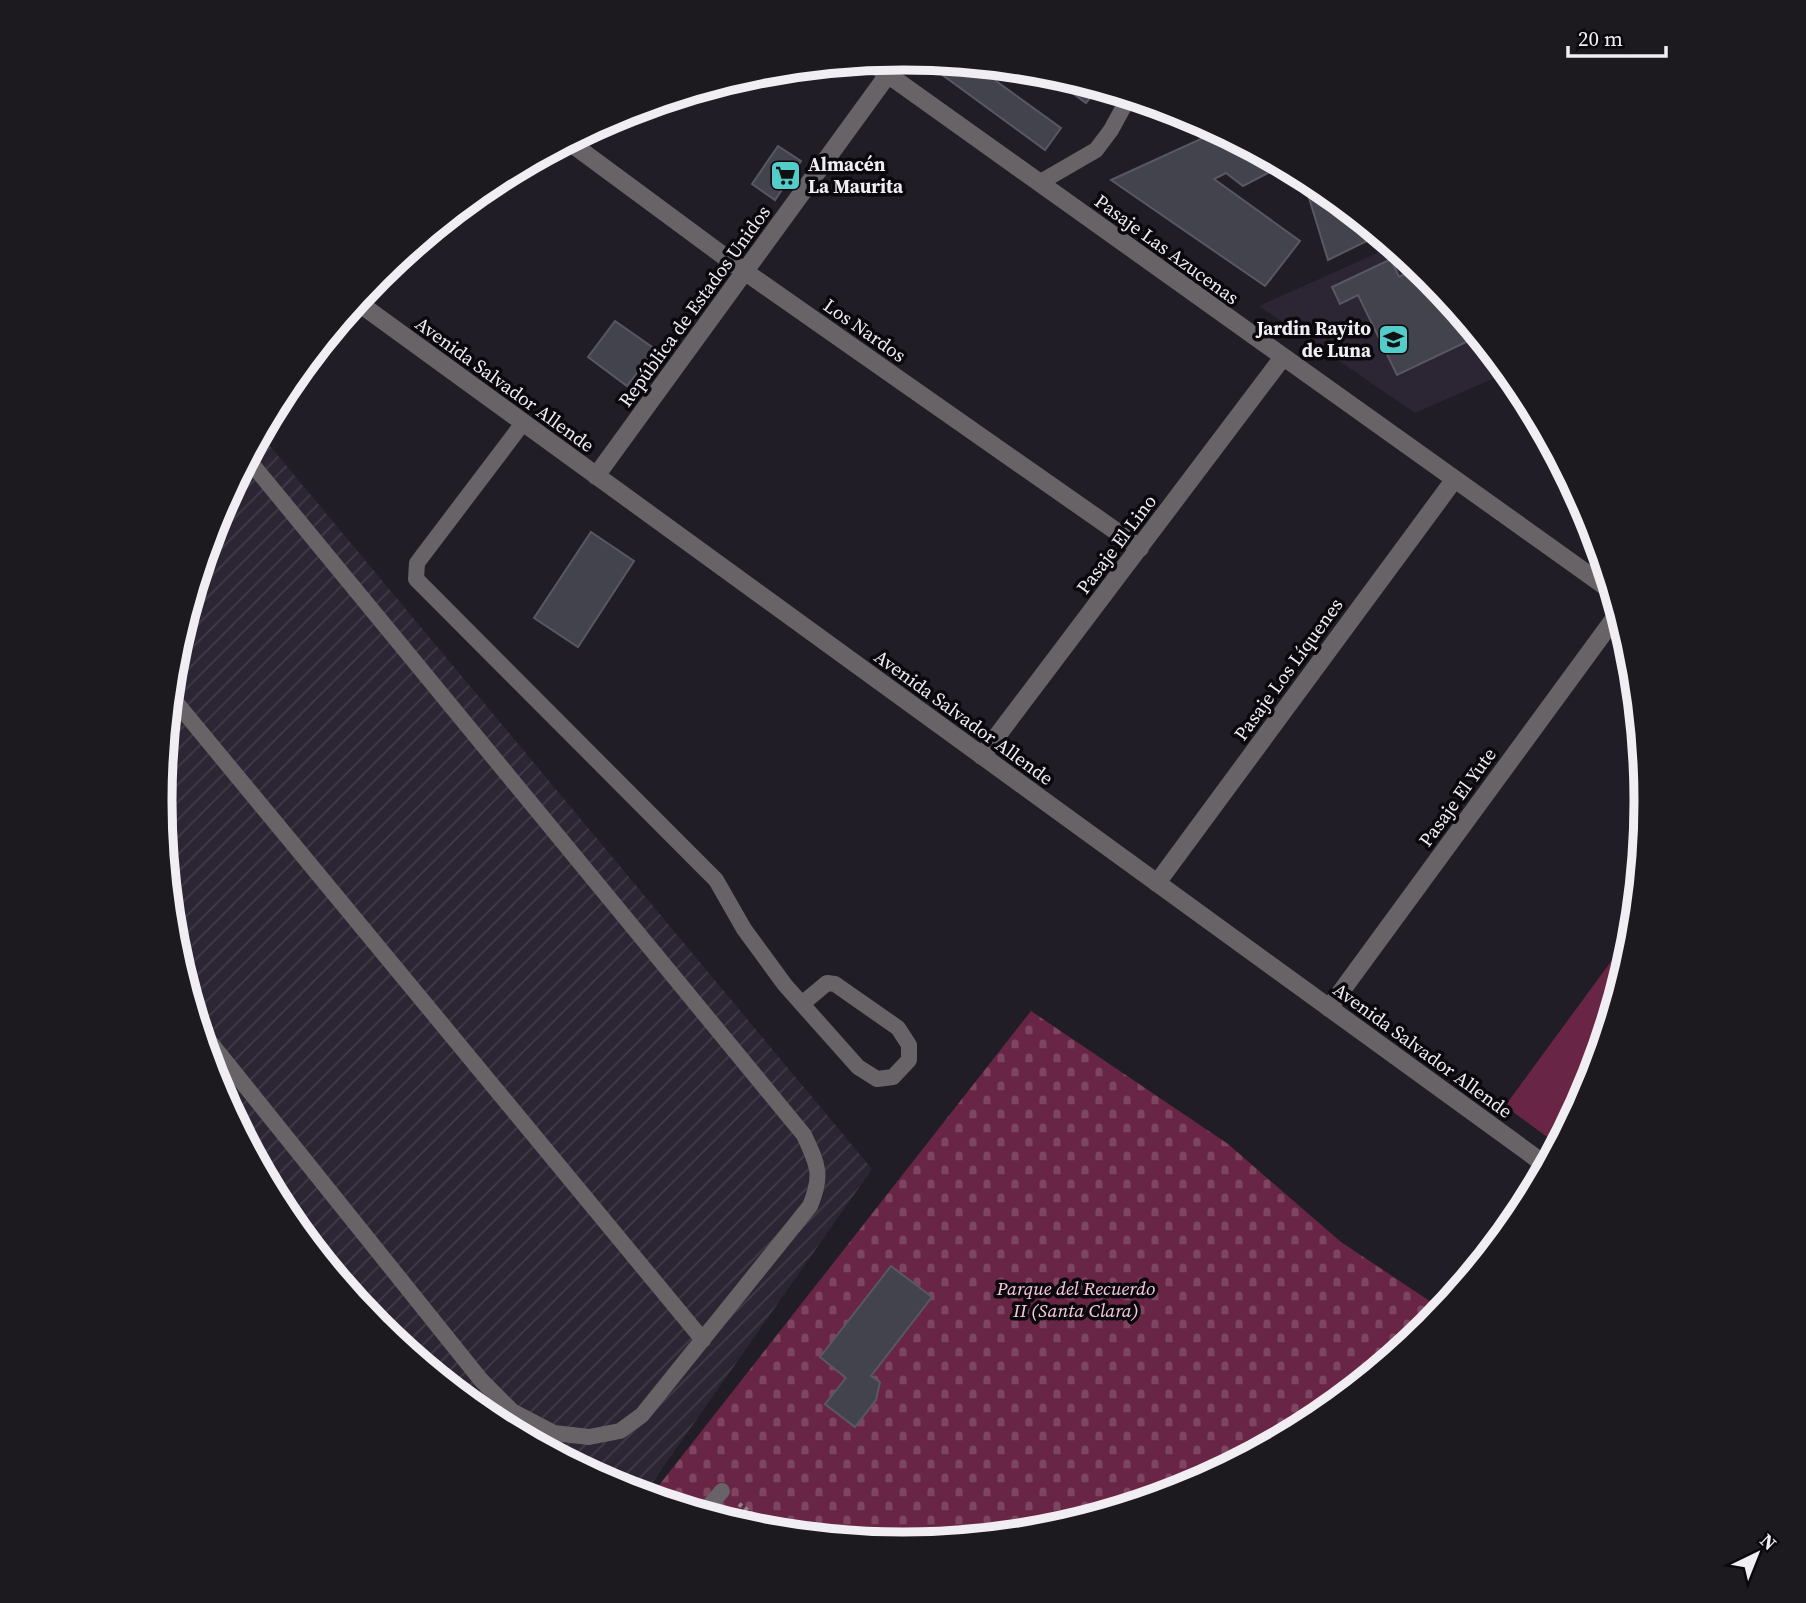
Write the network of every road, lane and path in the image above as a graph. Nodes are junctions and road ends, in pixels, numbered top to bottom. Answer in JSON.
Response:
{"nodes":[{"id":1,"x":891,"y":70,"type":"edge"},
{"id":2,"x":882,"y":71,"type":"edge"},
{"id":3,"x":888,"y":75,"type":"junction"},
{"id":4,"x":1125,"y":105,"type":"edge"},
{"id":5,"x":576,"y":147,"type":"edge"},
{"id":6,"x":1039,"y":183,"type":"junction"},
{"id":7,"x":744,"y":271,"type":"junction"},
{"id":8,"x":364,"y":308,"type":"edge"},
{"id":9,"x":1283,"y":357,"type":"junction"},
{"id":10,"x":523,"y":423,"type":"junction"},
{"id":11,"x":254,"y":466,"type":"edge"},
{"id":12,"x":596,"y":476,"type":"junction"},
{"id":13,"x":1454,"y":480,"type":"junction"},
{"id":14,"x":1140,"y":548,"type":"junction"},
{"id":15,"x":1601,"y":584,"type":"edge"},
{"id":16,"x":1612,"y":622,"type":"edge"},
{"id":17,"x":178,"y":705,"type":"edge"},
{"id":18,"x":982,"y":756,"type":"junction"},
{"id":19,"x":1157,"y":883,"type":"junction"},
{"id":20,"x":803,"y":1003,"type":"junction"},
{"id":21,"x":1329,"y":1008,"type":"junction"},
{"id":22,"x":214,"y":1047,"type":"edge"},
{"id":23,"x":1540,"y":1161,"type":"edge"},
{"id":24,"x":703,"y":1340,"type":"junction"},
{"id":25,"x":722,"y":1491,"type":"joint"},
{"id":26,"x":709,"y":1506,"type":"edge"},
{"id":27,"x":759,"y":1519,"type":"edge"}],
"edges":[{"from":1,"to":3,"type":"street","name":"República de Estados Unidos"},
{"from":2,"to":3,"type":"street","name":"Pasaje Las Azucenas"},
{"from":3,"to":6,"type":"street","name":"Pasaje Las Azucenas"},
{"from":3,"to":7,"type":"street","name":"República de Estados Unidos"},
{"from":4,"to":6,"type":"lane"},
{"from":5,"to":7,"type":"street","name":"Los Nardos"},
{"from":6,"to":9,"type":"street","name":"Pasaje Las Azucenas"},
{"from":7,"to":12,"type":"street","name":"República de Estados Unidos"},
{"from":7,"to":14,"type":"street","name":"Los Nardos"},
{"from":8,"to":10,"type":"street","name":"Avenida Salvador Allende"},
{"from":9,"to":13,"type":"street","name":"Pasaje Las Azucenas"},
{"from":9,"to":14,"type":"street","name":"Pasaje El Lino"},
{"from":10,"to":12,"type":"street","name":"Avenida Salvador Allende"},
{"from":10,"to":20,"type":"lane"},
{"from":11,"to":24,"type":"lane"},
{"from":12,"to":18,"type":"street","name":"Avenida Salvador Allende"},
{"from":13,"to":15,"type":"street","name":"Pasaje Las Azucenas"},
{"from":13,"to":19,"type":"street","name":"Pasaje Los Líquenes"},
{"from":14,"to":18,"type":"street","name":"Pasaje El Lino"},
{"from":16,"to":21,"type":"street","name":"Pasaje El Yute"},
{"from":17,"to":24,"type":"lane"},
{"from":18,"to":19,"type":"street","name":"Avenida Salvador Allende"},
{"from":19,"to":21,"type":"street","name":"Avenida Salvador Allende"},
{"from":20,"to":20,"type":"lane"},
{"from":21,"to":23,"type":"street","name":"Avenida Salvador Allende"},
{"from":22,"to":24,"type":"lane"},
{"from":25,"to":26,"type":"lane"},
{"from":25,"to":27,"type":"path"}]}
